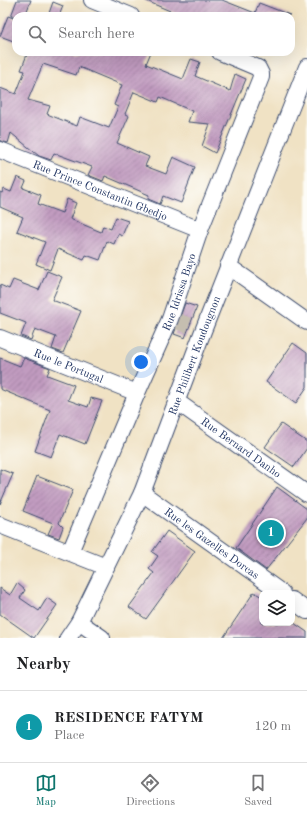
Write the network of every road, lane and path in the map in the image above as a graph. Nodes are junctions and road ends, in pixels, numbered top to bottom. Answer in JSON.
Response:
{"nodes":[{"id":1,"x":92,"y":0,"type":"edge"},
{"id":2,"x":121,"y":12,"type":"edge"},
{"id":3,"x":230,"y":56,"type":"edge"},
{"id":4,"x":307,"y":67,"type":"edge"},
{"id":5,"x":303,"y":87,"type":"edge"},
{"id":6,"x":0,"y":150,"type":"edge"},
{"id":7,"x":200,"y":230,"type":"junction"},
{"id":8,"x":228,"y":266,"type":"junction"},
{"id":9,"x":307,"y":322,"type":"edge"},
{"id":10,"x":0,"y":338,"type":"edge"},
{"id":11,"x":136,"y":393,"type":"junction"},
{"id":12,"x":176,"y":402,"type":"junction"},
{"id":13,"x":142,"y":493,"type":"junction"},
{"id":14,"x":307,"y":494,"type":"edge"},
{"id":15,"x":0,"y":524,"type":"edge"},
{"id":16,"x":70,"y":552,"type":"junction"},
{"id":17,"x":106,"y":567,"type":"junction"},
{"id":18,"x":278,"y":590,"type":"edge"},
{"id":19,"x":295,"y":602,"type":"edge"},
{"id":20,"x":307,"y":610,"type":"edge"},
{"id":21,"x":79,"y":622,"type":"junction"},
{"id":22,"x":68,"y":638,"type":"edge"},
{"id":23,"x":102,"y":638,"type":"edge"}],
"edges":[{"from":1,"to":2,"type":"street"},
{"from":3,"to":7,"type":"street","name":"Rue Idrissa Bayo"},
{"from":4,"to":5,"type":"street","name":"Rue Philibert Koudougnon"},
{"from":5,"to":8,"type":"street","name":"Rue Philibert Koudougnon"},
{"from":6,"to":7,"type":"street","name":"Rue Prince Constantin Gbedjo"},
{"from":7,"to":11,"type":"street","name":"Rue Idrissa Bayo"},
{"from":8,"to":9,"type":"street"},
{"from":8,"to":12,"type":"street","name":"Rue Philibert Koudougnon"},
{"from":10,"to":11,"type":"street","name":"Rue le Portugal"},
{"from":11,"to":16,"type":"street","name":"Rue Idrissa Bayo"},
{"from":12,"to":13,"type":"street","name":"Rue Philibert Koudougnon"},
{"from":12,"to":14,"type":"street","name":"Rue Bernard Danho"},
{"from":13,"to":17,"type":"street","name":"Rue Philibert Koudougnon"},
{"from":13,"to":18,"type":"street","name":"Rue les Gazelles Dorcas"},
{"from":15,"to":16,"type":"street"},
{"from":16,"to":17,"type":"street"},
{"from":17,"to":21,"type":"street","name":"Rue Philibert Koudougnon"},
{"from":19,"to":20,"type":"street"},
{"from":21,"to":22,"type":"street","name":"Rue Philibert Koudougnon"},
{"from":21,"to":23,"type":"street"}]}
